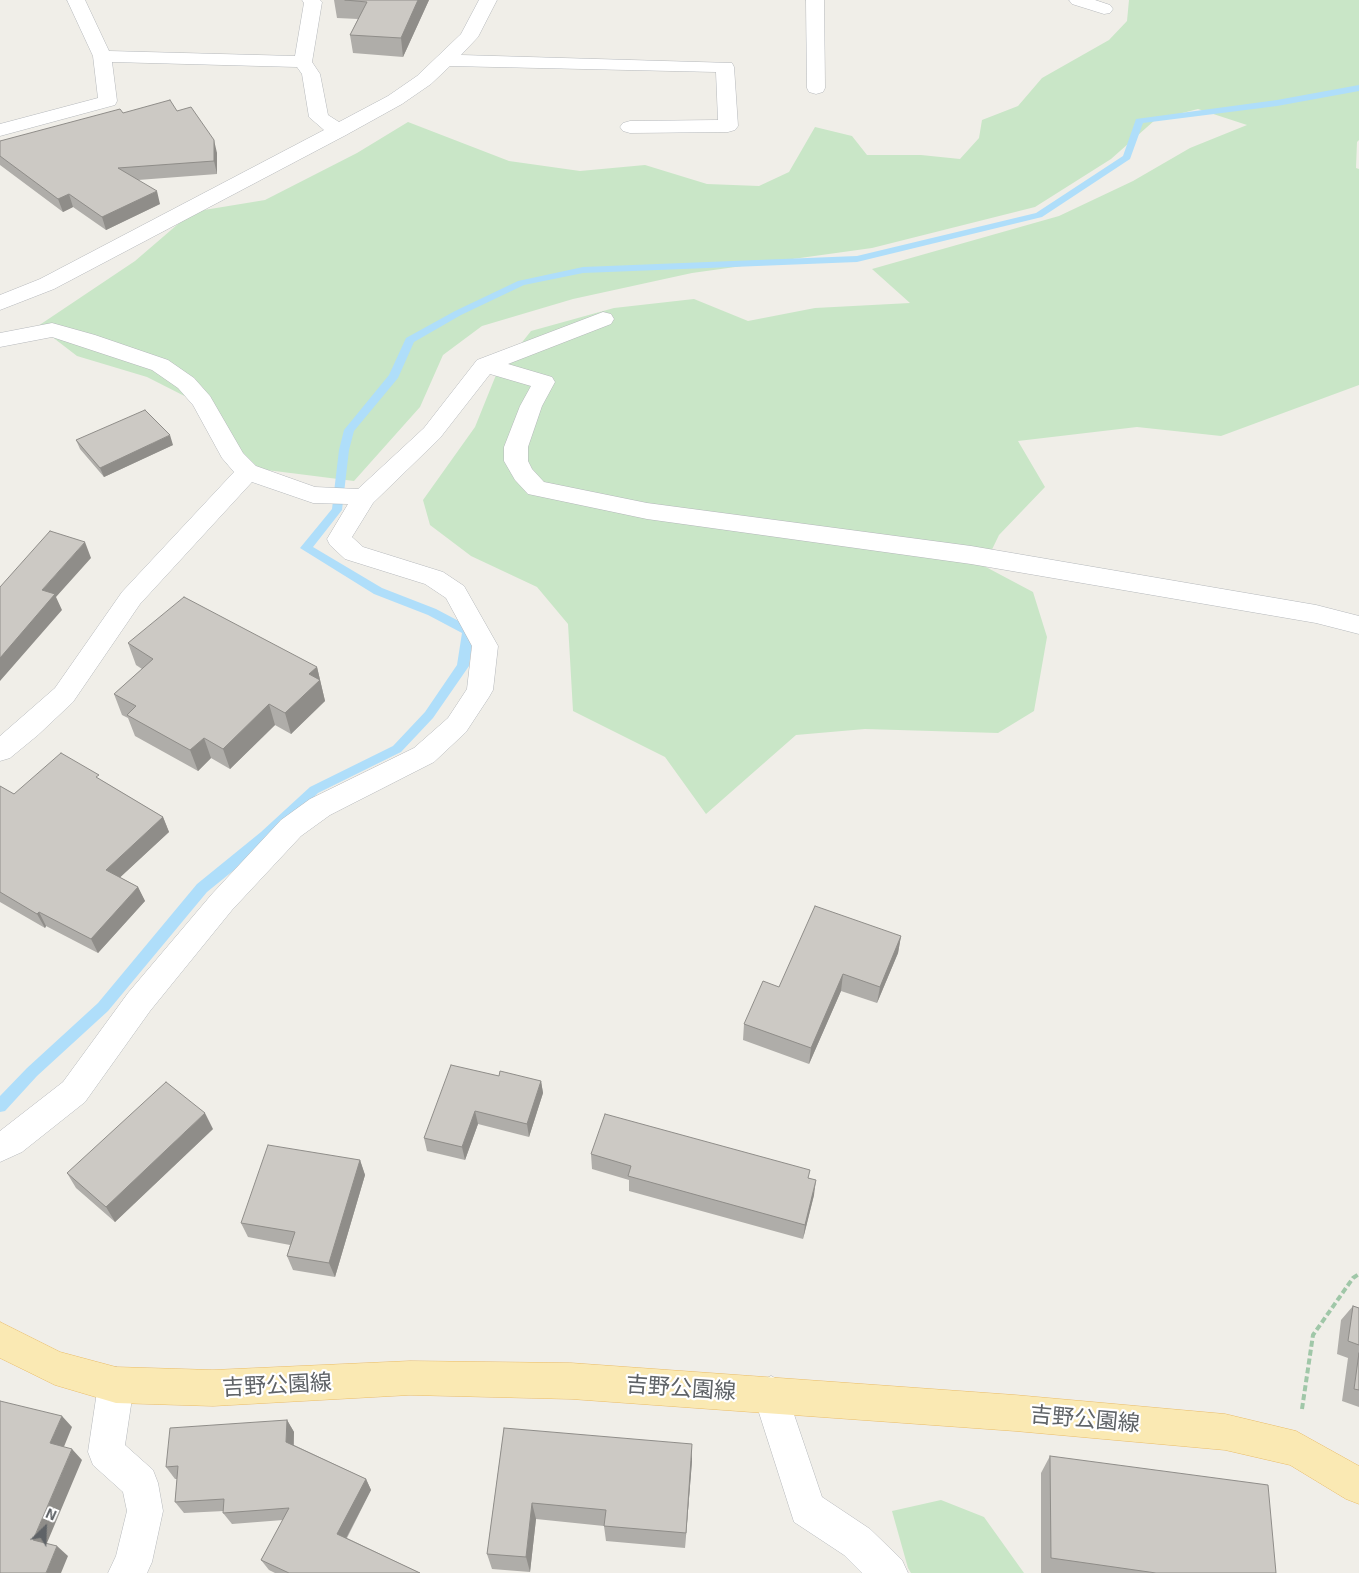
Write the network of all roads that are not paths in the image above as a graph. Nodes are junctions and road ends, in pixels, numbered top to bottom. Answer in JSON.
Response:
{"nodes":[{"id":1,"x":76,"y":0,"type":"edge"},
{"id":2,"x":311,"y":0,"type":"edge"},
{"id":3,"x":488,"y":0,"type":"edge"},
{"id":4,"x":814,"y":0,"type":"edge"},
{"id":5,"x":1078,"y":0,"type":"edge"},
{"id":6,"x":1104,"y":9,"type":"dead end"},
{"id":7,"x":102,"y":56,"type":"junction"},
{"id":8,"x":446,"y":60,"type":"junction"},
{"id":9,"x":303,"y":62,"type":"junction"},
{"id":10,"x":816,"y":88,"type":"dead end"},
{"id":11,"x":630,"y":127,"type":"dead end"},
{"id":12,"x":0,"y":130,"type":"edge"},
{"id":13,"x":339,"y":131,"type":"junction"},
{"id":14,"x":0,"y":302,"type":"edge"},
{"id":15,"x":603,"y":319,"type":"dead end"},
{"id":16,"x":0,"y":340,"type":"edge"},
{"id":17,"x":485,"y":365,"type":"junction"},
{"id":18,"x":248,"y":472,"type":"junction"},
{"id":19,"x":364,"y":497,"type":"junction"},
{"id":20,"x":1359,"y":626,"type":"edge"},
{"id":21,"x":0,"y":751,"type":"edge"},
{"id":22,"x":0,"y":1147,"type":"edge"},
{"id":23,"x":0,"y":1339,"type":"edge"},
{"id":24,"x":116,"y":1385,"type":"junction"},
{"id":25,"x":771,"y":1394,"type":"junction"},
{"id":26,"x":1359,"y":1486,"type":"edge"},
{"id":27,"x":127,"y":1573,"type":"edge"},
{"id":28,"x":889,"y":1573,"type":"edge"}],
"edges":[{"from":1,"to":7,"type":"street"},
{"from":2,"to":9,"type":"street"},
{"from":3,"to":8,"type":"street"},
{"from":4,"to":10,"type":"street"},
{"from":5,"to":6,"type":"street"},
{"from":7,"to":9,"type":"street"},
{"from":7,"to":12,"type":"street"},
{"from":8,"to":11,"type":"street"},
{"from":8,"to":13,"type":"street"},
{"from":9,"to":13,"type":"street"},
{"from":13,"to":14,"type":"street"},
{"from":15,"to":17,"type":"street"},
{"from":16,"to":18,"type":"street"},
{"from":17,"to":19,"type":"street"},
{"from":17,"to":20,"type":"street"},
{"from":18,"to":19,"type":"street"},
{"from":18,"to":21,"type":"street"},
{"from":19,"to":22,"type":"street"},
{"from":23,"to":24,"type":"main road","name":"吉野公園線"},
{"from":24,"to":25,"type":"main road","name":"吉野公園線"},
{"from":24,"to":27,"type":"street"},
{"from":25,"to":26,"type":"main road","name":"吉野公園線"},
{"from":25,"to":28,"type":"street"}]}
